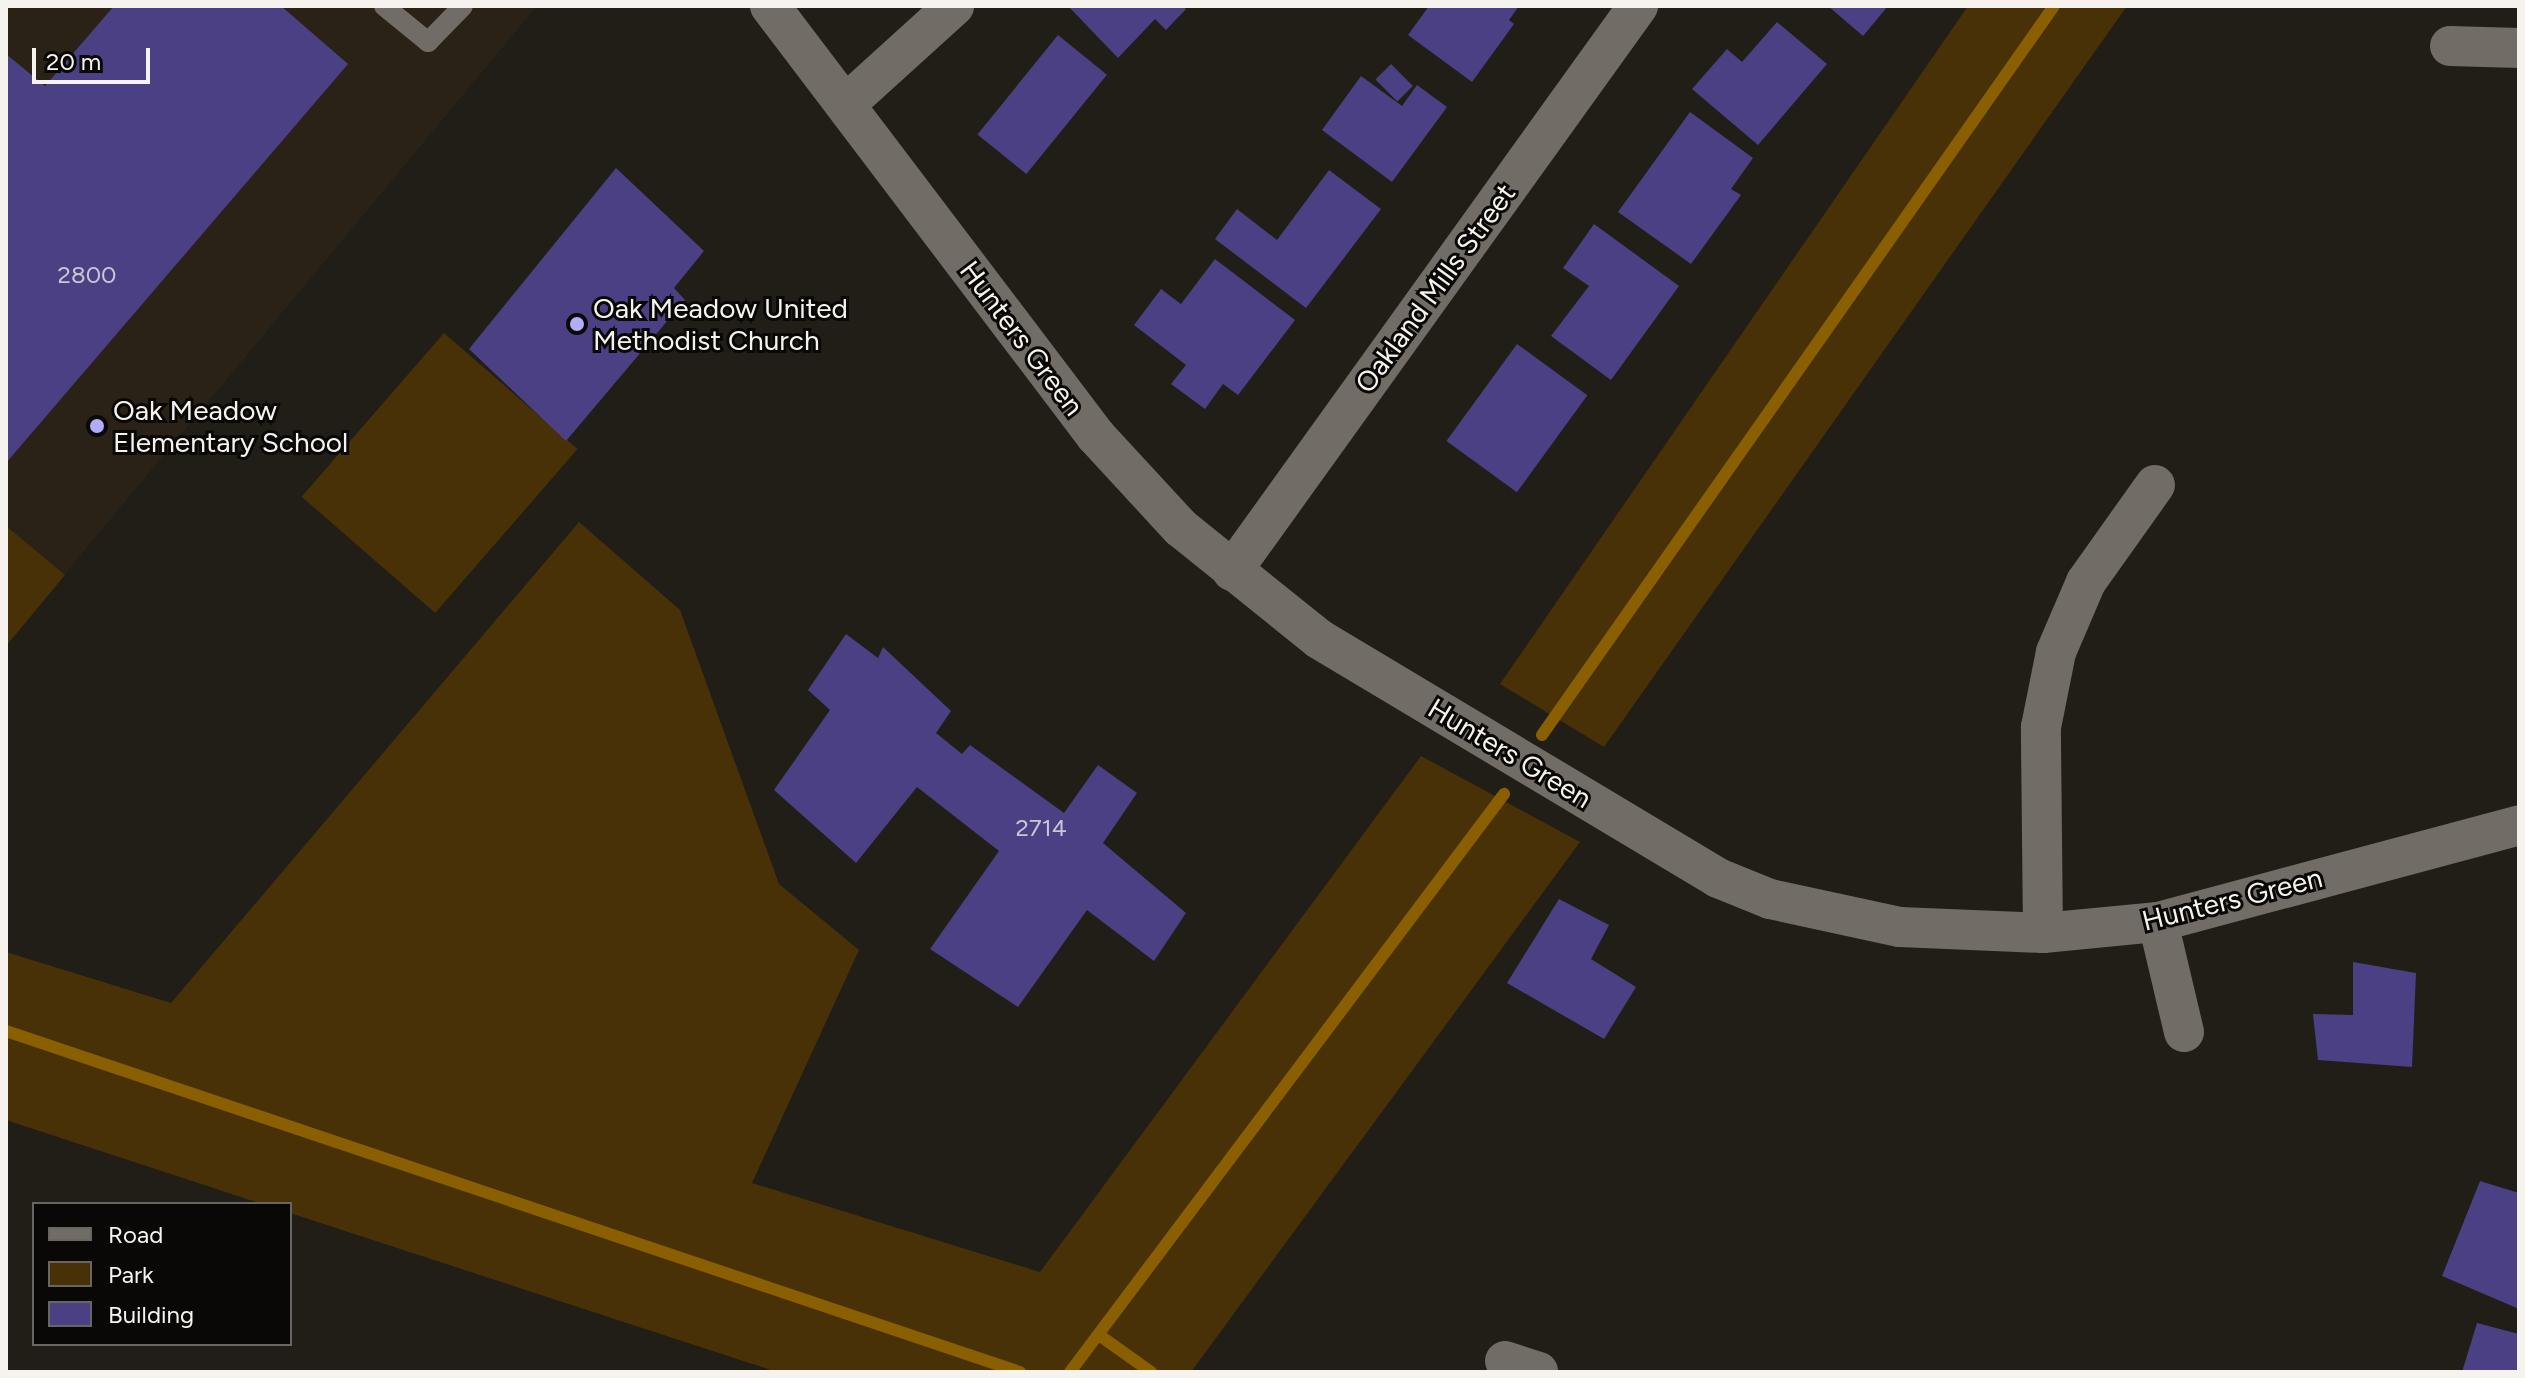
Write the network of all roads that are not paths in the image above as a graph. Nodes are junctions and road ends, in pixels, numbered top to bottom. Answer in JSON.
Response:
{"nodes":[{"id":1,"x":384,"y":6,"type":"edge"},
{"id":2,"x":463,"y":6,"type":"edge"},
{"id":3,"x":770,"y":6,"type":"edge"},
{"id":4,"x":954,"y":6,"type":"edge"},
{"id":5,"x":1638,"y":6,"type":"edge"},
{"id":6,"x":2450,"y":46,"type":"dead end"},
{"id":7,"x":2519,"y":48,"type":"edge"},
{"id":8,"x":846,"y":104,"type":"junction"},
{"id":9,"x":2155,"y":485,"type":"dead end"},
{"id":10,"x":1232,"y":571,"type":"junction"},
{"id":11,"x":2519,"y":825,"type":"edge"},
{"id":12,"x":2158,"y":922,"type":"junction"},
{"id":13,"x":2043,"y":933,"type":"junction"},
{"id":14,"x":2184,"y":1032,"type":"dead end"}],
"edges":[{"from":1,"to":2,"type":"lane"},
{"from":3,"to":8,"type":"street","name":"Hunters Green"},
{"from":4,"to":8,"type":"street"},
{"from":5,"to":10,"type":"street","name":"Oakland Mills Street"},
{"from":6,"to":7,"type":"street"},
{"from":8,"to":10,"type":"street","name":"Hunters Green"},
{"from":9,"to":13,"type":"street"},
{"from":10,"to":13,"type":"street","name":"Hunters Green"},
{"from":11,"to":12,"type":"street","name":"Hunters Green"},
{"from":12,"to":13,"type":"street","name":"Hunters Green"},
{"from":12,"to":14,"type":"street"}]}
